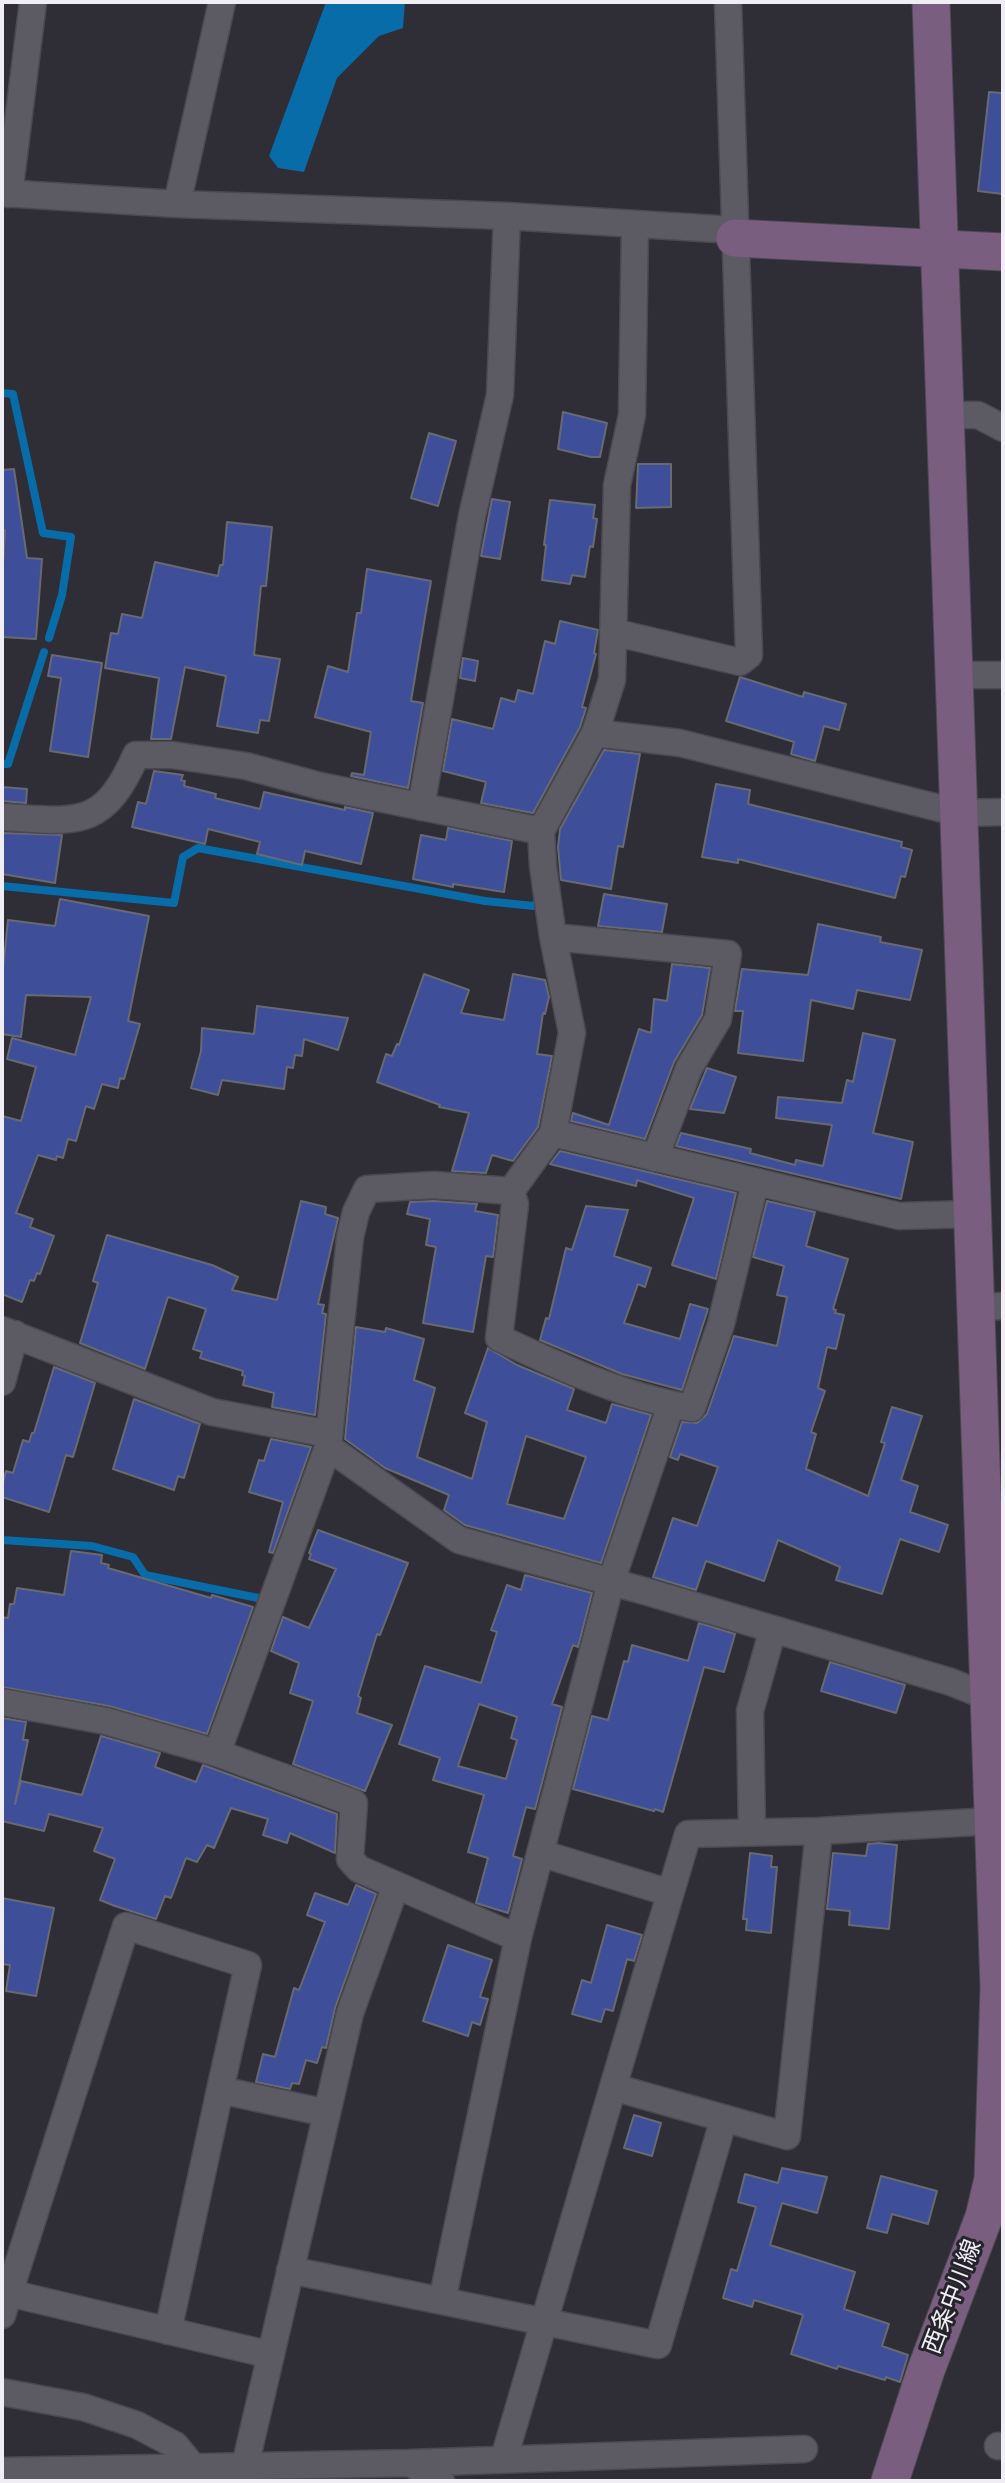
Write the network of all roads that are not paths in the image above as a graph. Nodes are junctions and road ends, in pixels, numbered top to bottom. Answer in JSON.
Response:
{"nodes":[{"id":1,"x":33,"y":2,"type":"edge"},
{"id":2,"x":222,"y":2,"type":"edge"},
{"id":3,"x":728,"y":2,"type":"edge"},
{"id":4,"x":931,"y":2,"type":"edge"},
{"id":5,"x":5,"y":194,"type":"edge"},
{"id":6,"x":177,"y":204,"type":"junction"},
{"id":7,"x":507,"y":216,"type":"junction"},
{"id":8,"x":635,"y":224,"type":"junction"},
{"id":9,"x":735,"y":234,"type":"junction"},
{"id":10,"x":939,"y":249,"type":"junction"},
{"id":11,"x":1003,"y":252,"type":"edge"},
{"id":12,"x":945,"y":415,"type":"junction"},
{"id":13,"x":1003,"y":428,"type":"edge"},
{"id":14,"x":613,"y":632,"type":"junction"},
{"id":15,"x":954,"y":675,"type":"junction"},
{"id":16,"x":1003,"y":676,"type":"edge"},
{"id":17,"x":595,"y":733,"type":"junction"},
{"id":18,"x":421,"y":807,"type":"junction"},
{"id":19,"x":1003,"y":812,"type":"edge"},
{"id":20,"x":959,"y":813,"type":"junction"},
{"id":21,"x":2,"y":817,"type":"edge"},
{"id":22,"x":541,"y":831,"type":"junction"},
{"id":23,"x":553,"y":937,"type":"junction"},
{"id":24,"x":553,"y":1133,"type":"junction"},
{"id":25,"x":655,"y":1158,"type":"junction"},
{"id":26,"x":755,"y":1183,"type":"junction"},
{"id":27,"x":511,"y":1191,"type":"junction"},
{"id":28,"x":972,"y":1214,"type":"junction"},
{"id":29,"x":990,"y":1307,"type":"edge"},
{"id":30,"x":8,"y":1332,"type":"edge"},
{"id":31,"x":2,"y":1382,"type":"edge"},
{"id":32,"x":671,"y":1405,"type":"junction"},
{"id":33,"x":328,"y":1441,"type":"junction"},
{"id":34,"x":611,"y":1582,"type":"junction"},
{"id":35,"x":773,"y":1629,"type":"junction"},
{"id":36,"x":997,"y":1700,"type":"edge"},
{"id":37,"x":2,"y":1702,"type":"edge"},
{"id":38,"x":217,"y":1753,"type":"junction"},
{"id":39,"x":993,"y":1821,"type":"junction"},
{"id":40,"x":819,"y":1831,"type":"junction"},
{"id":41,"x":752,"y":1832,"type":"junction"},
{"id":42,"x":540,"y":1853,"type":"junction"},
{"id":43,"x":396,"y":1885,"type":"junction"},
{"id":44,"x":670,"y":1893,"type":"junction"},
{"id":45,"x":518,"y":1938,"type":"junction"},
{"id":46,"x":1001,"y":1987,"type":"edge"},
{"id":47,"x":613,"y":2087,"type":"junction"},
{"id":48,"x":220,"y":2090,"type":"junction"},
{"id":49,"x":327,"y":2113,"type":"junction"},
{"id":50,"x":724,"y":2118,"type":"junction"},
{"id":51,"x":290,"y":2270,"type":"junction"},
{"id":52,"x":442,"y":2301,"type":"junction"},
{"id":53,"x":6,"y":2304,"type":"edge"},
{"id":54,"x":544,"y":2322,"type":"junction"},
{"id":55,"x":168,"y":2331,"type":"junction"},
{"id":56,"x":271,"y":2355,"type":"junction"},
{"id":57,"x":2,"y":2392,"type":"edge"},
{"id":58,"x":804,"y":2449,"type":"dead end"},
{"id":59,"x":504,"y":2458,"type":"junction"},
{"id":60,"x":410,"y":2463,"type":"junction"},
{"id":61,"x":244,"y":2466,"type":"junction"},
{"id":62,"x":193,"y":2467,"type":"junction"},
{"id":63,"x":2,"y":2471,"type":"edge"},
{"id":64,"x":441,"y":2481,"type":"edge"},
{"id":65,"x":890,"y":2481,"type":"edge"}],
"edges":[{"from":1,"to":5,"type":"street"},
{"from":2,"to":6,"type":"street"},
{"from":3,"to":9,"type":"street"},
{"from":4,"to":10,"type":"street","name":"西条中川線"},
{"from":5,"to":6,"type":"street"},
{"from":6,"to":7,"type":"street"},
{"from":7,"to":8,"type":"street"},
{"from":7,"to":18,"type":"street"},
{"from":8,"to":9,"type":"street"},
{"from":8,"to":14,"type":"street"},
{"from":9,"to":10,"type":"street"},
{"from":9,"to":14,"type":"street"},
{"from":10,"to":11,"type":"street"},
{"from":10,"to":12,"type":"street","name":"西条中川線"},
{"from":12,"to":13,"type":"street"},
{"from":12,"to":15,"type":"street","name":"西条中川線"},
{"from":14,"to":17,"type":"street"},
{"from":15,"to":16,"type":"street"},
{"from":15,"to":20,"type":"street","name":"西条中川線"},
{"from":17,"to":20,"type":"street"},
{"from":17,"to":22,"type":"street"},
{"from":18,"to":21,"type":"street"},
{"from":18,"to":22,"type":"street"},
{"from":19,"to":20,"type":"street"},
{"from":20,"to":28,"type":"street","name":"西条中川線"},
{"from":22,"to":23,"type":"street"},
{"from":23,"to":24,"type":"street"},
{"from":23,"to":25,"type":"street"},
{"from":24,"to":25,"type":"street"},
{"from":24,"to":27,"type":"street"},
{"from":25,"to":26,"type":"street"},
{"from":26,"to":28,"type":"street"},
{"from":26,"to":32,"type":"street"},
{"from":27,"to":32,"type":"street"},
{"from":27,"to":33,"type":"street"},
{"from":28,"to":29,"type":"street","name":"西条中川線"},
{"from":29,"to":36,"type":"street","name":"西条中川線"},
{"from":30,"to":31,"type":"street"},
{"from":30,"to":33,"type":"street"},
{"from":32,"to":34,"type":"street"},
{"from":33,"to":34,"type":"street"},
{"from":33,"to":38,"type":"street"},
{"from":34,"to":35,"type":"street"},
{"from":34,"to":42,"type":"street"},
{"from":35,"to":36,"type":"street"},
{"from":35,"to":41,"type":"street"},
{"from":36,"to":39,"type":"street","name":"西条中川線"},
{"from":37,"to":38,"type":"street"},
{"from":38,"to":43,"type":"street"},
{"from":39,"to":40,"type":"street"},
{"from":39,"to":46,"type":"street","name":"西条中川線"},
{"from":40,"to":41,"type":"street"},
{"from":40,"to":50,"type":"street"},
{"from":41,"to":44,"type":"street"},
{"from":42,"to":44,"type":"street"},
{"from":42,"to":45,"type":"street"},
{"from":43,"to":45,"type":"street"},
{"from":43,"to":49,"type":"street"},
{"from":44,"to":47,"type":"street"},
{"from":45,"to":52,"type":"street"},
{"from":46,"to":65,"type":"street","name":"西条中川線"},
{"from":47,"to":50,"type":"street"},
{"from":47,"to":54,"type":"street"},
{"from":48,"to":49,"type":"street"},
{"from":48,"to":53,"type":"street"},
{"from":48,"to":55,"type":"street"},
{"from":49,"to":51,"type":"street"},
{"from":50,"to":54,"type":"street"},
{"from":51,"to":52,"type":"street"},
{"from":51,"to":56,"type":"street"},
{"from":52,"to":54,"type":"street"},
{"from":53,"to":55,"type":"street"},
{"from":54,"to":59,"type":"street"},
{"from":55,"to":56,"type":"street"},
{"from":56,"to":61,"type":"street"},
{"from":57,"to":62,"type":"street"},
{"from":58,"to":59,"type":"street"},
{"from":59,"to":60,"type":"street"},
{"from":60,"to":61,"type":"street"},
{"from":60,"to":64,"type":"street"},
{"from":61,"to":62,"type":"street"},
{"from":62,"to":63,"type":"street"}]}
